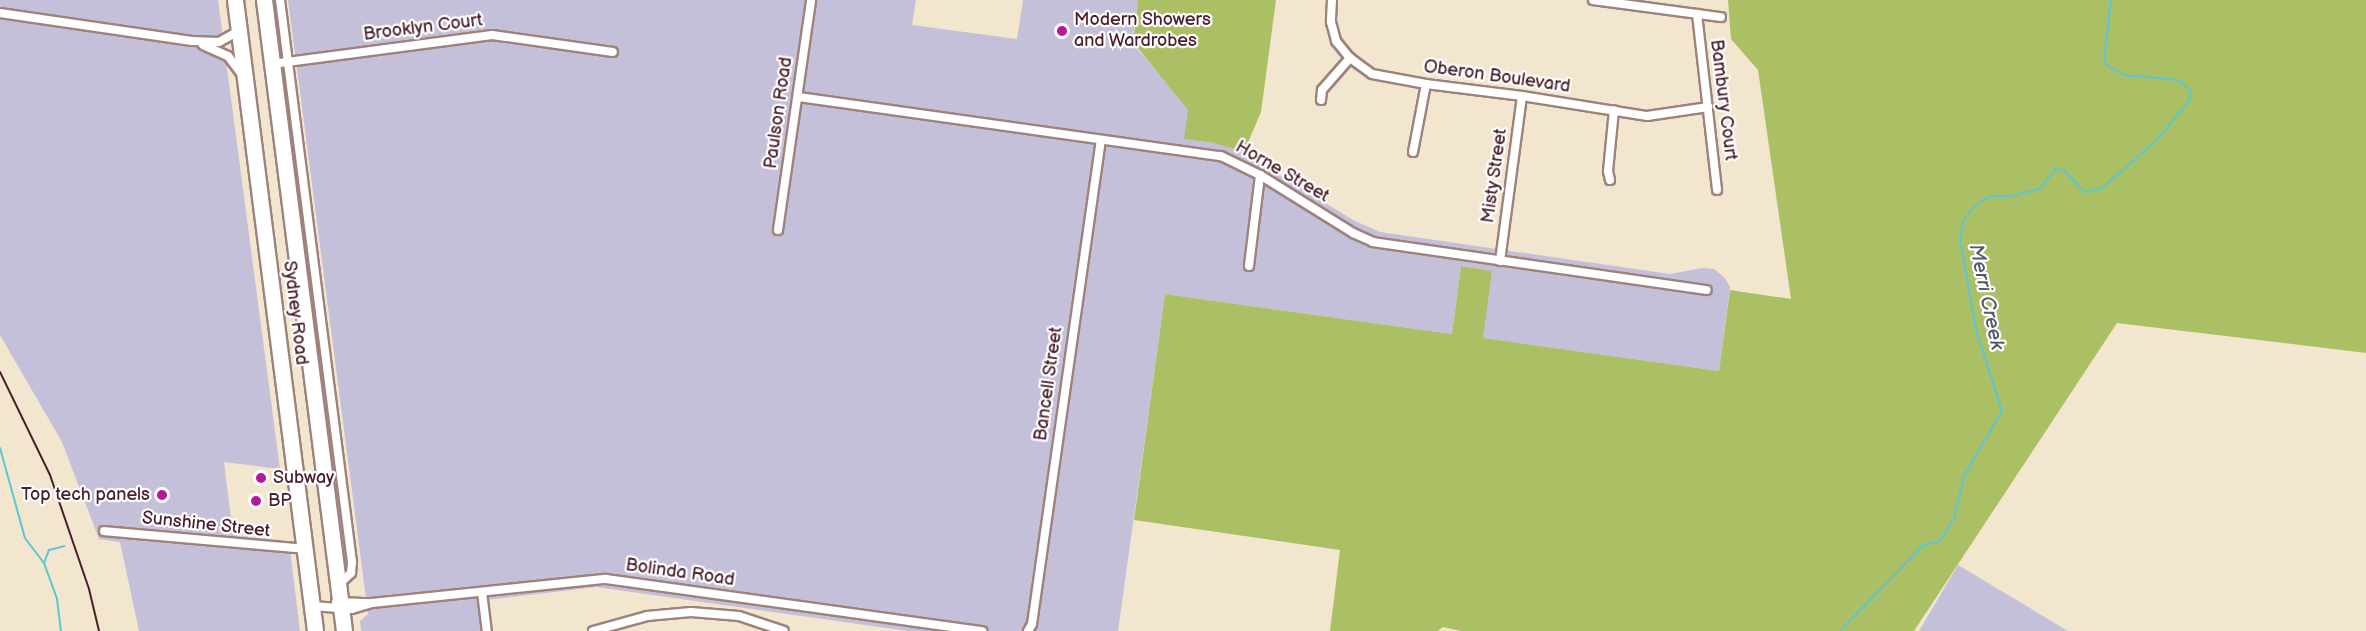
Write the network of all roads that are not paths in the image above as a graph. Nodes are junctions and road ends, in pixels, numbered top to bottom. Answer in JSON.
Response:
{"nodes":[{"id":1,"x":235,"y":0,"type":"edge"},
{"id":2,"x":264,"y":0,"type":"edge"},
{"id":3,"x":280,"y":0,"type":"edge"},
{"id":4,"x":811,"y":0,"type":"edge"},
{"id":5,"x":1332,"y":0,"type":"edge"},
{"id":6,"x":1598,"y":0,"type":"edge"},
{"id":7,"x":0,"y":13,"type":"edge"},
{"id":8,"x":1697,"y":14,"type":"junction"},
{"id":9,"x":1721,"y":17,"type":"dead end"},
{"id":10,"x":238,"y":31,"type":"junction"},
{"id":11,"x":192,"y":41,"type":"junction"},
{"id":12,"x":613,"y":52,"type":"dead end"},
{"id":13,"x":1350,"y":58,"type":"junction"},
{"id":14,"x":288,"y":61,"type":"junction"},
{"id":15,"x":272,"y":64,"type":"junction"},
{"id":16,"x":245,"y":79,"type":"junction"},
{"id":17,"x":1426,"y":84,"type":"junction"},
{"id":18,"x":1522,"y":96,"type":"junction"},
{"id":19,"x":799,"y":97,"type":"junction"},
{"id":20,"x":1321,"y":100,"type":"dead end"},
{"id":21,"x":1708,"y":107,"type":"junction"},
{"id":22,"x":1614,"y":110,"type":"junction"},
{"id":23,"x":1101,"y":141,"type":"junction"},
{"id":24,"x":1413,"y":152,"type":"dead end"},
{"id":25,"x":1260,"y":175,"type":"junction"},
{"id":26,"x":1610,"y":180,"type":"dead end"},
{"id":27,"x":1717,"y":190,"type":"dead end"},
{"id":28,"x":778,"y":230,"type":"dead end"},
{"id":29,"x":1500,"y":261,"type":"junction"},
{"id":30,"x":1249,"y":266,"type":"dead end"},
{"id":31,"x":1707,"y":290,"type":"dead end"},
{"id":32,"x":323,"y":323,"type":"junction"},
{"id":33,"x":306,"y":325,"type":"junction"},
{"id":34,"x":104,"y":531,"type":"dead end"},
{"id":35,"x":305,"y":549,"type":"junction"},
{"id":36,"x":339,"y":584,"type":"junction"},
{"id":37,"x":482,"y":592,"type":"junction"},
{"id":38,"x":341,"y":605,"type":"junction"},
{"id":39,"x":312,"y":606,"type":"junction"},
{"id":40,"x":924,"y":627,"type":"edge"},
{"id":41,"x":315,"y":631,"type":"edge"},
{"id":42,"x":344,"y":631,"type":"edge"},
{"id":43,"x":487,"y":631,"type":"edge"},
{"id":44,"x":593,"y":631,"type":"edge"},
{"id":45,"x":784,"y":631,"type":"edge"},
{"id":46,"x":982,"y":631,"type":"edge"},
{"id":47,"x":1028,"y":631,"type":"edge"}],
"edges":[{"from":1,"to":10,"type":"highway","name":"Sydney Road"},
{"from":2,"to":15,"type":"highway","name":"Sydney Road"},
{"from":3,"to":14,"type":"street","name":"Sydney Road"},
{"from":4,"to":19,"type":"street","name":"Paulson Road"},
{"from":5,"to":13,"type":"street","name":"Oberon Boulevard"},
{"from":6,"to":8,"type":"street"},
{"from":7,"to":11,"type":"street"},
{"from":8,"to":9,"type":"street"},
{"from":8,"to":21,"type":"street","name":"Bambury Court"},
{"from":10,"to":11,"type":"street"},
{"from":10,"to":16,"type":"highway","name":"Sydney Road"},
{"from":11,"to":16,"type":"street"},
{"from":12,"to":14,"type":"street","name":"Brooklyn Court"},
{"from":13,"to":17,"type":"street","name":"Oberon Boulevard"},
{"from":13,"to":20,"type":"street"},
{"from":14,"to":15,"type":"street","name":"Brooklyn Court"},
{"from":14,"to":32,"type":"street","name":"Sydney Road"},
{"from":15,"to":33,"type":"highway","name":"Sydney Road"},
{"from":16,"to":35,"type":"highway","name":"Sydney Road"},
{"from":17,"to":18,"type":"street","name":"Oberon Boulevard"},
{"from":17,"to":24,"type":"street"},
{"from":18,"to":22,"type":"street","name":"Oberon Boulevard"},
{"from":18,"to":29,"type":"street","name":"Misty Street"},
{"from":19,"to":23,"type":"street","name":"Horne Street"},
{"from":19,"to":28,"type":"street","name":"Paulson Road"},
{"from":21,"to":22,"type":"street","name":"Oberon Boulevard"},
{"from":21,"to":27,"type":"street","name":"Bambury Court"},
{"from":22,"to":26,"type":"street"},
{"from":23,"to":25,"type":"street","name":"Horne Street"},
{"from":23,"to":47,"type":"street","name":"Bancell Street"},
{"from":25,"to":29,"type":"street","name":"Horne Street"},
{"from":25,"to":30,"type":"street"},
{"from":29,"to":31,"type":"street","name":"Horne Street"},
{"from":32,"to":33,"type":"street"},
{"from":32,"to":36,"type":"street","name":"Sydney Road"},
{"from":33,"to":36,"type":"highway","name":"Sydney Road"},
{"from":34,"to":35,"type":"street","name":"Sunshine Street"},
{"from":35,"to":39,"type":"highway","name":"Sydney Road"},
{"from":36,"to":38,"type":"highway","name":"Sydney Road"},
{"from":37,"to":38,"type":"street","name":"Bolinda Road"},
{"from":37,"to":40,"type":"street","name":"Bolinda Road"},
{"from":37,"to":43,"type":"street"},
{"from":38,"to":39,"type":"street","name":"Bolinda Road"},
{"from":38,"to":42,"type":"highway","name":"Sydney Road"},
{"from":39,"to":41,"type":"highway","name":"Sydney Road"},
{"from":40,"to":46,"type":"street","name":"Bolinda Road"},
{"from":44,"to":45,"type":"street"}]}
